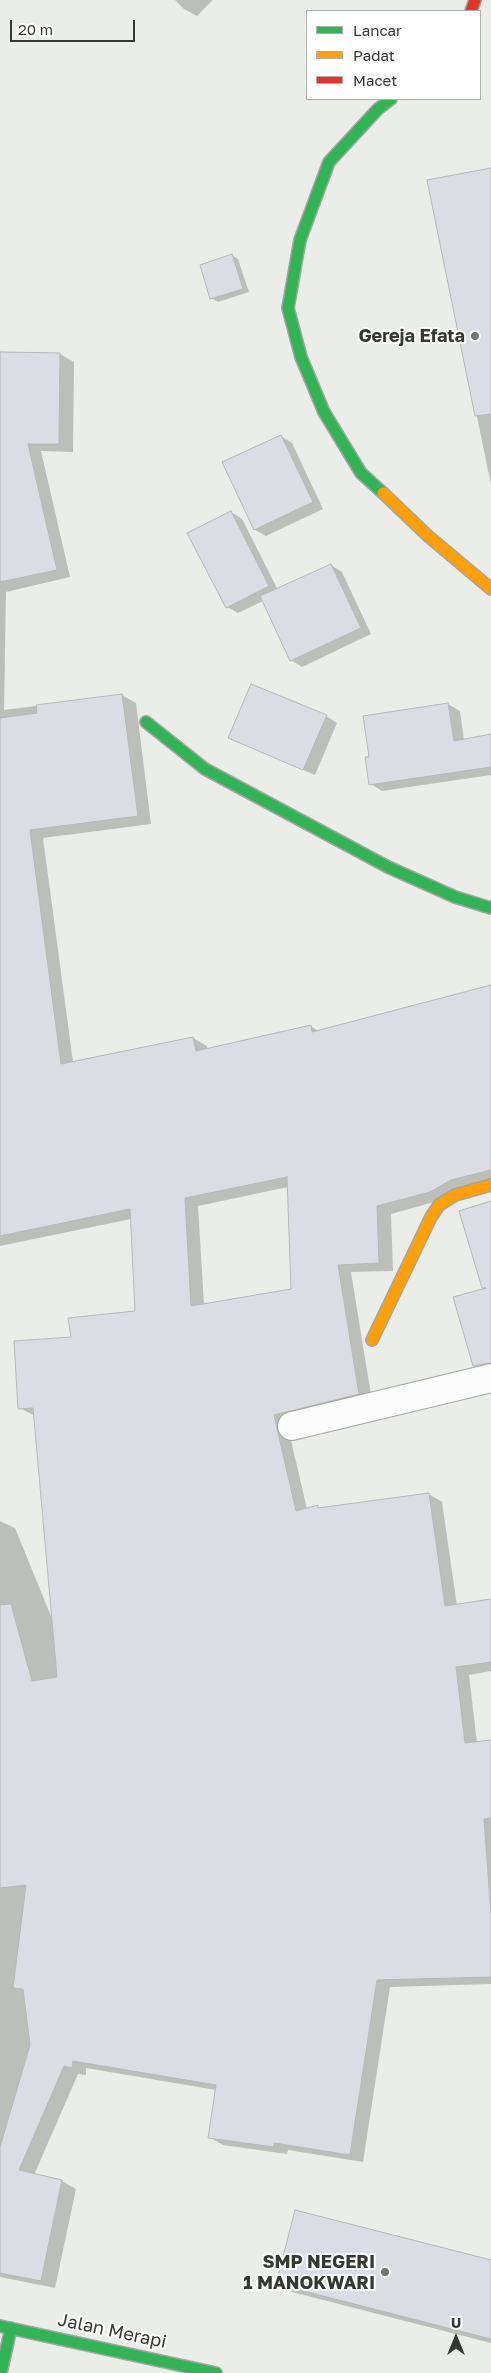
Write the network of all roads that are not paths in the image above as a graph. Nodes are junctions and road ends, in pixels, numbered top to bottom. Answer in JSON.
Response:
{"nodes":[{"id":1,"x":390,"y":100,"type":"edge"},
{"id":2,"x":491,"y":589,"type":"edge"},
{"id":3,"x":146,"y":722,"type":"dead end"},
{"id":4,"x":491,"y":908,"type":"edge"},
{"id":5,"x":491,"y":1185,"type":"edge"},
{"id":6,"x":372,"y":1340,"type":"dead end"},
{"id":7,"x":491,"y":1378,"type":"edge"},
{"id":8,"x":292,"y":1426,"type":"dead end"},
{"id":9,"x":6,"y":2327,"type":"edge"},
{"id":10,"x":1,"y":2373,"type":"edge"},
{"id":11,"x":216,"y":2373,"type":"edge"}],
"edges":[{"from":1,"to":2,"type":"street"},
{"from":3,"to":4,"type":"street"},
{"from":5,"to":6,"type":"street"},
{"from":7,"to":8,"type":"street"},
{"from":9,"to":10,"type":"street"},
{"from":9,"to":11,"type":"street","name":"Jalan Merapi"}]}
